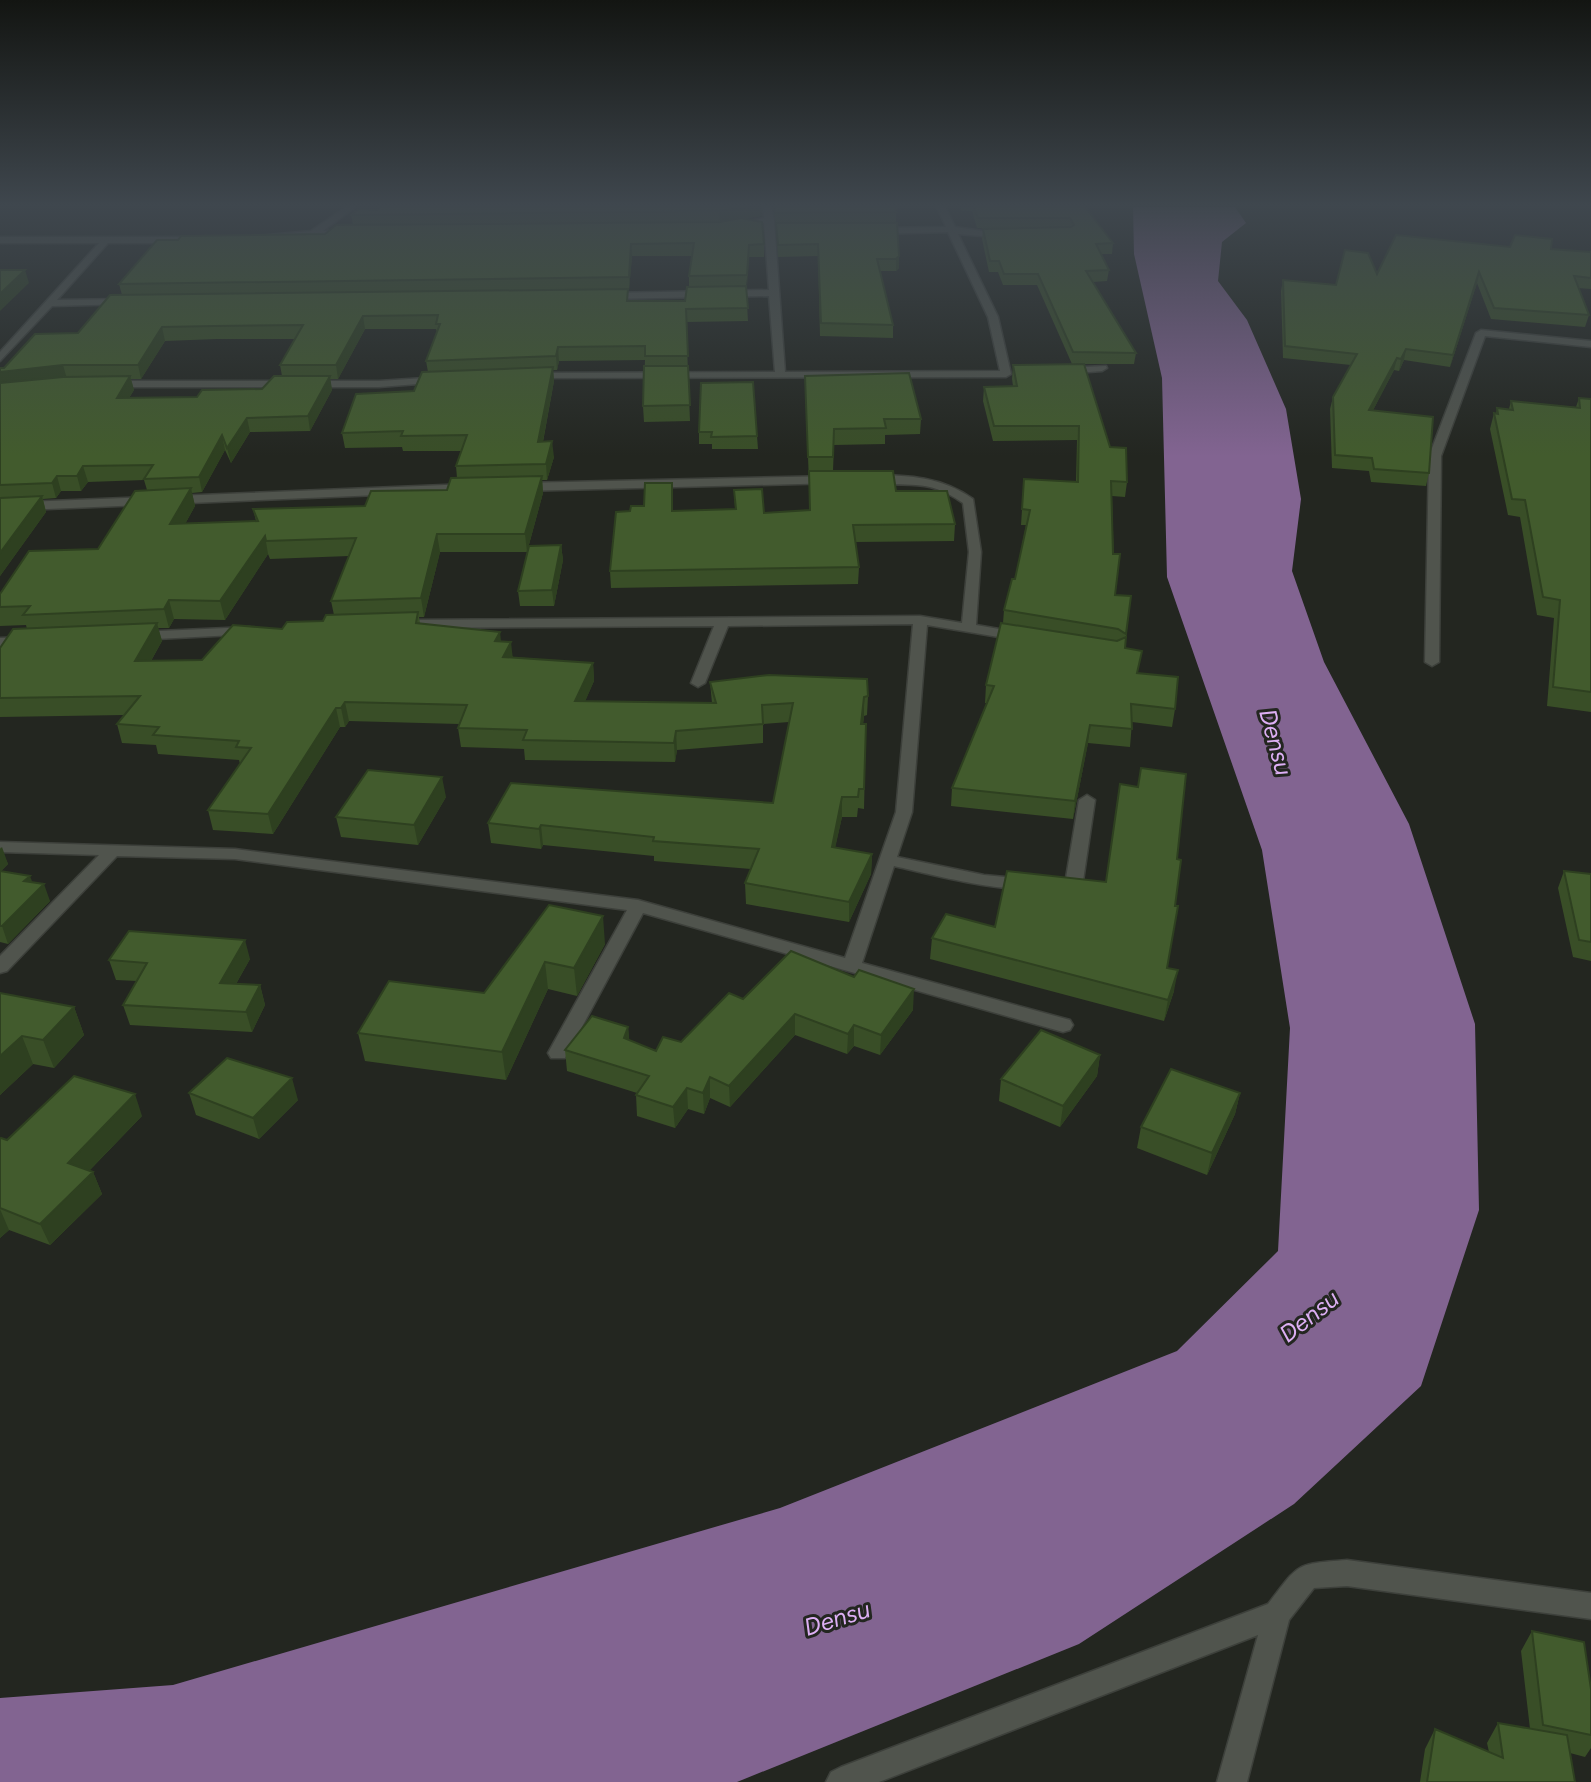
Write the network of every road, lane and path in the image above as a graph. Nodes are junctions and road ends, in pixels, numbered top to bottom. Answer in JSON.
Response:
{"nodes":[{"id":1,"x":60,"y":290,"type":"edge"},
{"id":2,"x":980,"y":290,"type":"edge"},
{"id":3,"x":771,"y":293,"type":"joint"},
{"id":4,"x":592,"y":296,"type":"edge"},
{"id":5,"x":133,"y":302,"type":"edge"},
{"id":6,"x":49,"y":303,"type":"junction"},
{"id":7,"x":1591,"y":344,"type":"edge"},
{"id":8,"x":0,"y":358,"type":"edge"},
{"id":9,"x":1102,"y":369,"type":"edge"},
{"id":10,"x":1047,"y":371,"type":"edge"},
{"id":11,"x":780,"y":373,"type":"junction"},
{"id":12,"x":1020,"y":373,"type":"edge"},
{"id":13,"x":1006,"y":374,"type":"junction"},
{"id":14,"x":521,"y":376,"type":"edge"},
{"id":15,"x":456,"y":379,"type":"edge"},
{"id":16,"x":94,"y":384,"type":"edge"},
{"id":17,"x":478,"y":488,"type":"edge"},
{"id":18,"x":506,"y":488,"type":"edge"},
{"id":19,"x":0,"y":506,"type":"edge"},
{"id":20,"x":920,"y":620,"type":"junction"},
{"id":21,"x":723,"y":621,"type":"junction"},
{"id":22,"x":388,"y":624,"type":"edge"},
{"id":23,"x":969,"y":628,"type":"junction"},
{"id":24,"x":263,"y":630,"type":"edge"},
{"id":25,"x":123,"y":636,"type":"edge"},
{"id":26,"x":1035,"y":639,"type":"edge"},
{"id":27,"x":41,"y":640,"type":"edge"},
{"id":28,"x":0,"y":642,"type":"edge"},
{"id":29,"x":1432,"y":663,"type":"dead end"},
{"id":30,"x":698,"y":683,"type":"dead end"},
{"id":31,"x":1087,"y":800,"type":"dead end"},
{"id":32,"x":0,"y":847,"type":"edge"},
{"id":33,"x":111,"y":852,"type":"junction"},
{"id":34,"x":889,"y":860,"type":"junction"},
{"id":35,"x":638,"y":906,"type":"junction"},
{"id":36,"x":852,"y":966,"type":"junction"},
{"id":37,"x":0,"y":967,"type":"edge"},
{"id":38,"x":1063,"y":1025,"type":"dead end"},
{"id":39,"x":558,"y":1054,"type":"dead end"},
{"id":40,"x":1591,"y":1606,"type":"edge"},
{"id":41,"x":1278,"y":1614,"type":"junction"},
{"id":42,"x":841,"y":1782,"type":"edge"},
{"id":43,"x":1232,"y":1782,"type":"edge"}],
"edges":[{"from":1,"to":6,"type":"street"},
{"from":2,"to":13,"type":"street"},
{"from":3,"to":4,"type":"street"},
{"from":3,"to":11,"type":"street"},
{"from":5,"to":6,"type":"street"},
{"from":6,"to":8,"type":"street"},
{"from":7,"to":29,"type":"street"},
{"from":9,"to":10,"type":"street"},
{"from":11,"to":13,"type":"street"},
{"from":11,"to":14,"type":"street"},
{"from":12,"to":13,"type":"street"},
{"from":15,"to":16,"type":"street"},
{"from":17,"to":19,"type":"street"},
{"from":18,"to":23,"type":"street"},
{"from":20,"to":21,"type":"street"},
{"from":20,"to":23,"type":"street"},
{"from":20,"to":34,"type":"street"},
{"from":21,"to":22,"type":"street"},
{"from":21,"to":30,"type":"street"},
{"from":23,"to":26,"type":"street"},
{"from":24,"to":25,"type":"street"},
{"from":27,"to":28,"type":"street"},
{"from":31,"to":34,"type":"street"},
{"from":32,"to":33,"type":"street"},
{"from":33,"to":35,"type":"street"},
{"from":33,"to":37,"type":"street"},
{"from":34,"to":36,"type":"street"},
{"from":35,"to":36,"type":"street"},
{"from":35,"to":39,"type":"street"},
{"from":36,"to":38,"type":"street"},
{"from":40,"to":41,"type":"street"},
{"from":41,"to":42,"type":"street"},
{"from":41,"to":43,"type":"street"}]}
